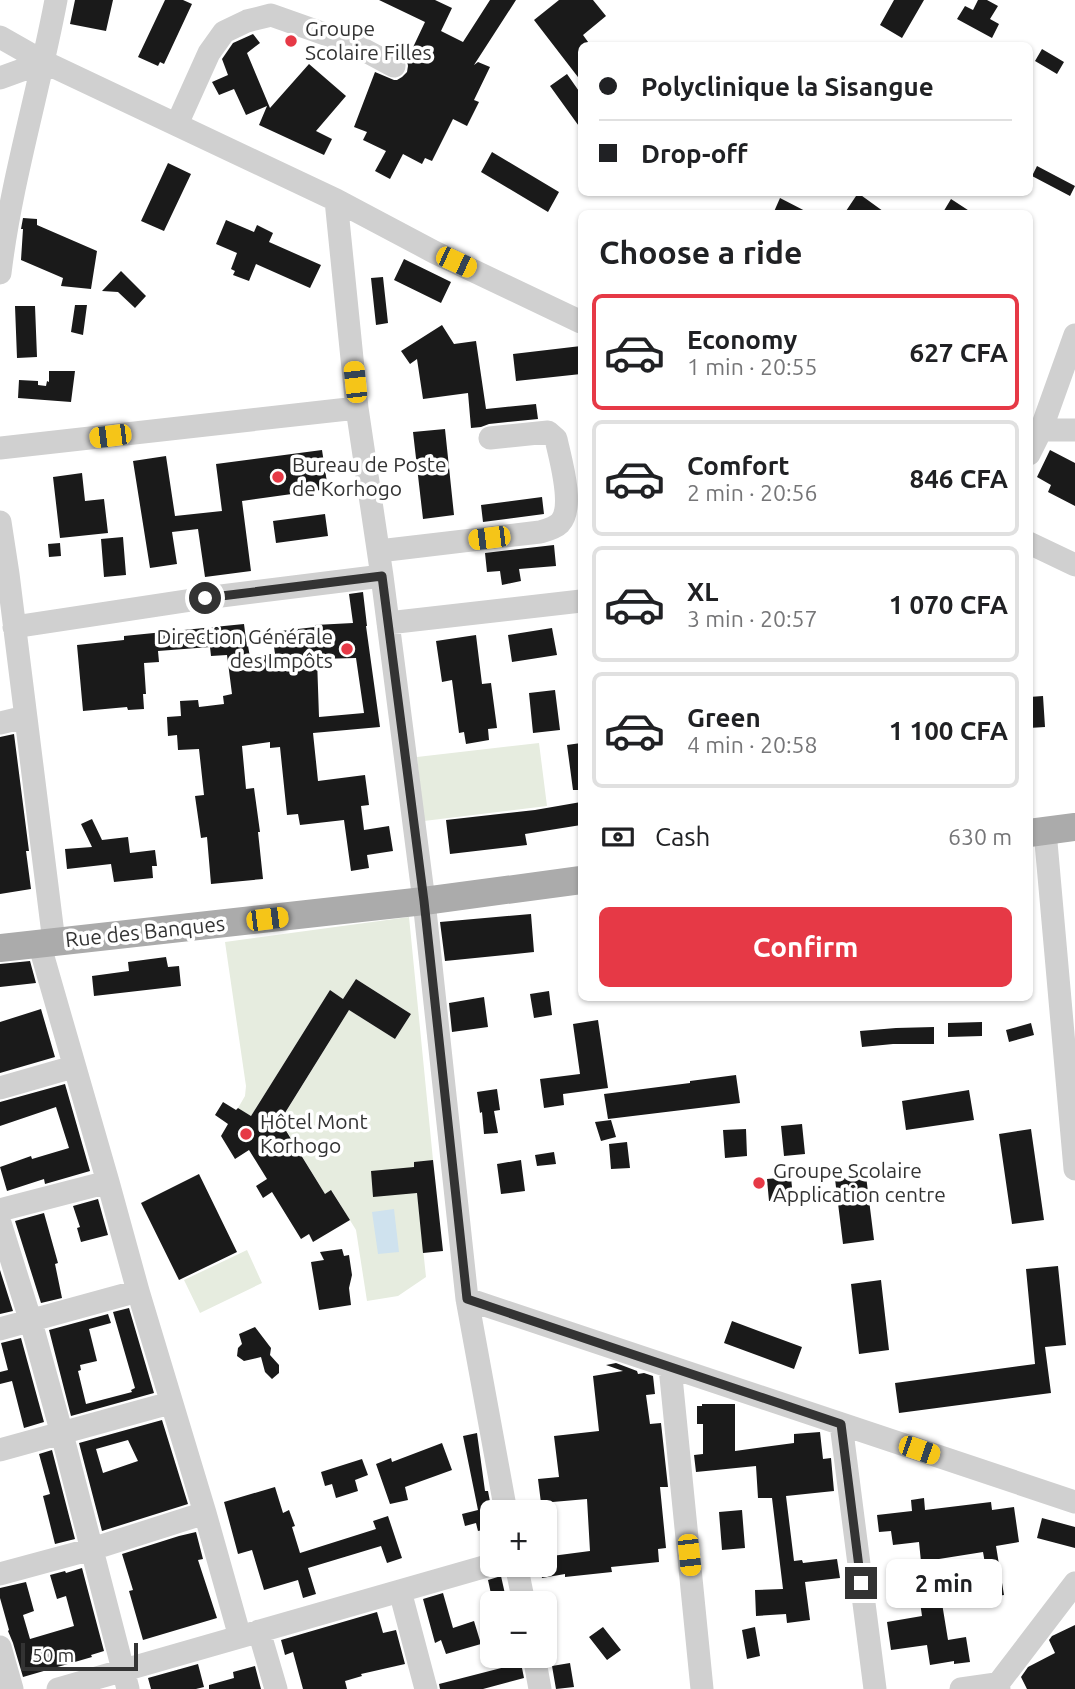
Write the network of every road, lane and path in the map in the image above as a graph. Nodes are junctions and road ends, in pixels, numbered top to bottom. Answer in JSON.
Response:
{"nodes":[{"id":1,"x":56,"y":0,"type":"edge"},
{"id":2,"x":0,"y":37,"type":"edge"},
{"id":3,"x":44,"y":62,"type":"junction"},
{"id":4,"x":394,"y":66,"type":"dead end"},
{"id":5,"x":0,"y":78,"type":"edge"},
{"id":6,"x":177,"y":124,"type":"junction"},
{"id":7,"x":336,"y":200,"type":"junction"},
{"id":8,"x":3,"y":228,"type":"edge"},
{"id":9,"x":0,"y":273,"type":"edge"},
{"id":10,"x":578,"y":321,"type":"edge"},
{"id":11,"x":1075,"y":335,"type":"edge"},
{"id":12,"x":357,"y":408,"type":"junction"},
{"id":13,"x":1075,"y":430,"type":"edge"},
{"id":14,"x":1035,"y":431,"type":"edge"},
{"id":15,"x":490,"y":438,"type":"dead end"},
{"id":16,"x":0,"y":448,"type":"edge"},
{"id":17,"x":0,"y":522,"type":"edge"},
{"id":18,"x":1033,"y":545,"type":"edge"},
{"id":19,"x":379,"y":551,"type":"junction"},
{"id":20,"x":1075,"y":565,"type":"edge"},
{"id":21,"x":4,"y":575,"type":"edge"},
{"id":22,"x":382,"y":576,"type":"junction"},
{"id":23,"x":578,"y":601,"type":"edge"},
{"id":24,"x":388,"y":623,"type":"junction"},
{"id":25,"x":14,"y":628,"type":"junction"},
{"id":26,"x":25,"y":717,"type":"junction"},
{"id":27,"x":0,"y":723,"type":"edge"},
{"id":28,"x":1075,"y":827,"type":"edge"},
{"id":29,"x":1037,"y":832,"type":"edge"},
{"id":30,"x":578,"y":880,"type":"edge"},
{"id":31,"x":424,"y":901,"type":"junction"},
{"id":32,"x":46,"y":943,"type":"junction"},
{"id":33,"x":0,"y":948,"type":"edge"},
{"id":34,"x":73,"y":1066,"type":"junction"},
{"id":35,"x":0,"y":1088,"type":"edge"},
{"id":36,"x":1075,"y":1169,"type":"edge"},
{"id":37,"x":108,"y":1182,"type":"junction"},
{"id":38,"x":0,"y":1210,"type":"edge"},
{"id":39,"x":0,"y":1223,"type":"edge"},
{"id":40,"x":138,"y":1291,"type":"junction"},
{"id":41,"x":467,"y":1299,"type":"junction"},
{"id":42,"x":31,"y":1322,"type":"junction"},
{"id":43,"x":0,"y":1329,"type":"edge"},
{"id":44,"x":670,"y":1367,"type":"junction"},
{"id":45,"x":170,"y":1404,"type":"junction"},
{"id":46,"x":841,"y":1424,"type":"junction"},
{"id":47,"x":62,"y":1434,"type":"junction"},
{"id":48,"x":0,"y":1450,"type":"edge"},
{"id":49,"x":504,"y":1500,"type":"edge"},
{"id":50,"x":1075,"y":1502,"type":"edge"},
{"id":51,"x":205,"y":1513,"type":"junction"},
{"id":52,"x":92,"y":1549,"type":"junction"},
{"id":53,"x":480,"y":1568,"type":"edge"},
{"id":54,"x":0,"y":1574,"type":"edge"},
{"id":55,"x":1075,"y":1583,"type":"edge"},
{"id":56,"x":400,"y":1591,"type":"junction"},
{"id":57,"x":250,"y":1634,"type":"junction"},
{"id":58,"x":0,"y":1647,"type":"edge"},
{"id":59,"x":536,"y":1668,"type":"edge"},
{"id":60,"x":126,"y":1680,"type":"edge"},
{"id":61,"x":996,"y":1687,"type":"edge"},
{"id":62,"x":12,"y":1689,"type":"edge"},
{"id":63,"x":58,"y":1689,"type":"edge"},
{"id":64,"x":276,"y":1689,"type":"edge"},
{"id":65,"x":426,"y":1689,"type":"edge"},
{"id":66,"x":540,"y":1689,"type":"edge"},
{"id":67,"x":702,"y":1689,"type":"edge"},
{"id":68,"x":875,"y":1689,"type":"edge"},
{"id":69,"x":961,"y":1689,"type":"edge"}],
"edges":[{"from":1,"to":3,"type":"street"},
{"from":2,"to":3,"type":"street"},
{"from":3,"to":5,"type":"street"},
{"from":3,"to":6,"type":"street"},
{"from":3,"to":8,"type":"street"},
{"from":4,"to":6,"type":"street"},
{"from":6,"to":7,"type":"street"},
{"from":7,"to":10,"type":"street"},
{"from":7,"to":12,"type":"street"},
{"from":8,"to":9,"type":"street"},
{"from":11,"to":14,"type":"street"},
{"from":12,"to":16,"type":"street"},
{"from":12,"to":19,"type":"street"},
{"from":13,"to":14,"type":"street"},
{"from":15,"to":19,"type":"street"},
{"from":17,"to":21,"type":"street"},
{"from":18,"to":20,"type":"street"},
{"from":19,"to":22,"type":"street"},
{"from":21,"to":25,"type":"street"},
{"from":22,"to":24,"type":"street"},
{"from":22,"to":25,"type":"street"},
{"from":23,"to":24,"type":"street"},
{"from":24,"to":31,"type":"street"},
{"from":25,"to":26,"type":"street"},
{"from":26,"to":27,"type":"street"},
{"from":26,"to":32,"type":"street"},
{"from":28,"to":29,"type":"main road"},
{"from":29,"to":36,"type":"street"},
{"from":30,"to":31,"type":"main road","name":"Rue des Banques"},
{"from":31,"to":32,"type":"main road","name":"Rue des Banques"},
{"from":31,"to":41,"type":"street"},
{"from":32,"to":33,"type":"main road","name":"Rue des Banques"},
{"from":32,"to":34,"type":"street"},
{"from":34,"to":35,"type":"street"},
{"from":34,"to":37,"type":"street"},
{"from":37,"to":38,"type":"street"},
{"from":37,"to":40,"type":"street"},
{"from":39,"to":42,"type":"street"},
{"from":40,"to":42,"type":"street"},
{"from":40,"to":45,"type":"street"},
{"from":41,"to":44,"type":"street"},
{"from":41,"to":49,"type":"street"},
{"from":42,"to":43,"type":"street"},
{"from":42,"to":47,"type":"street"},
{"from":44,"to":46,"type":"street"},
{"from":44,"to":67,"type":"street"},
{"from":45,"to":47,"type":"street"},
{"from":45,"to":51,"type":"street"},
{"from":46,"to":50,"type":"street"},
{"from":46,"to":68,"type":"street"},
{"from":47,"to":48,"type":"street"},
{"from":47,"to":52,"type":"street"},
{"from":51,"to":52,"type":"street"},
{"from":51,"to":57,"type":"street"},
{"from":52,"to":54,"type":"street"},
{"from":52,"to":60,"type":"street"},
{"from":53,"to":56,"type":"street"},
{"from":55,"to":61,"type":"street"},
{"from":56,"to":57,"type":"street"},
{"from":56,"to":65,"type":"street"},
{"from":57,"to":60,"type":"street"},
{"from":57,"to":64,"type":"street"},
{"from":58,"to":62,"type":"street"},
{"from":59,"to":66,"type":"street"},
{"from":60,"to":63,"type":"street"},
{"from":61,"to":69,"type":"street"}]}
